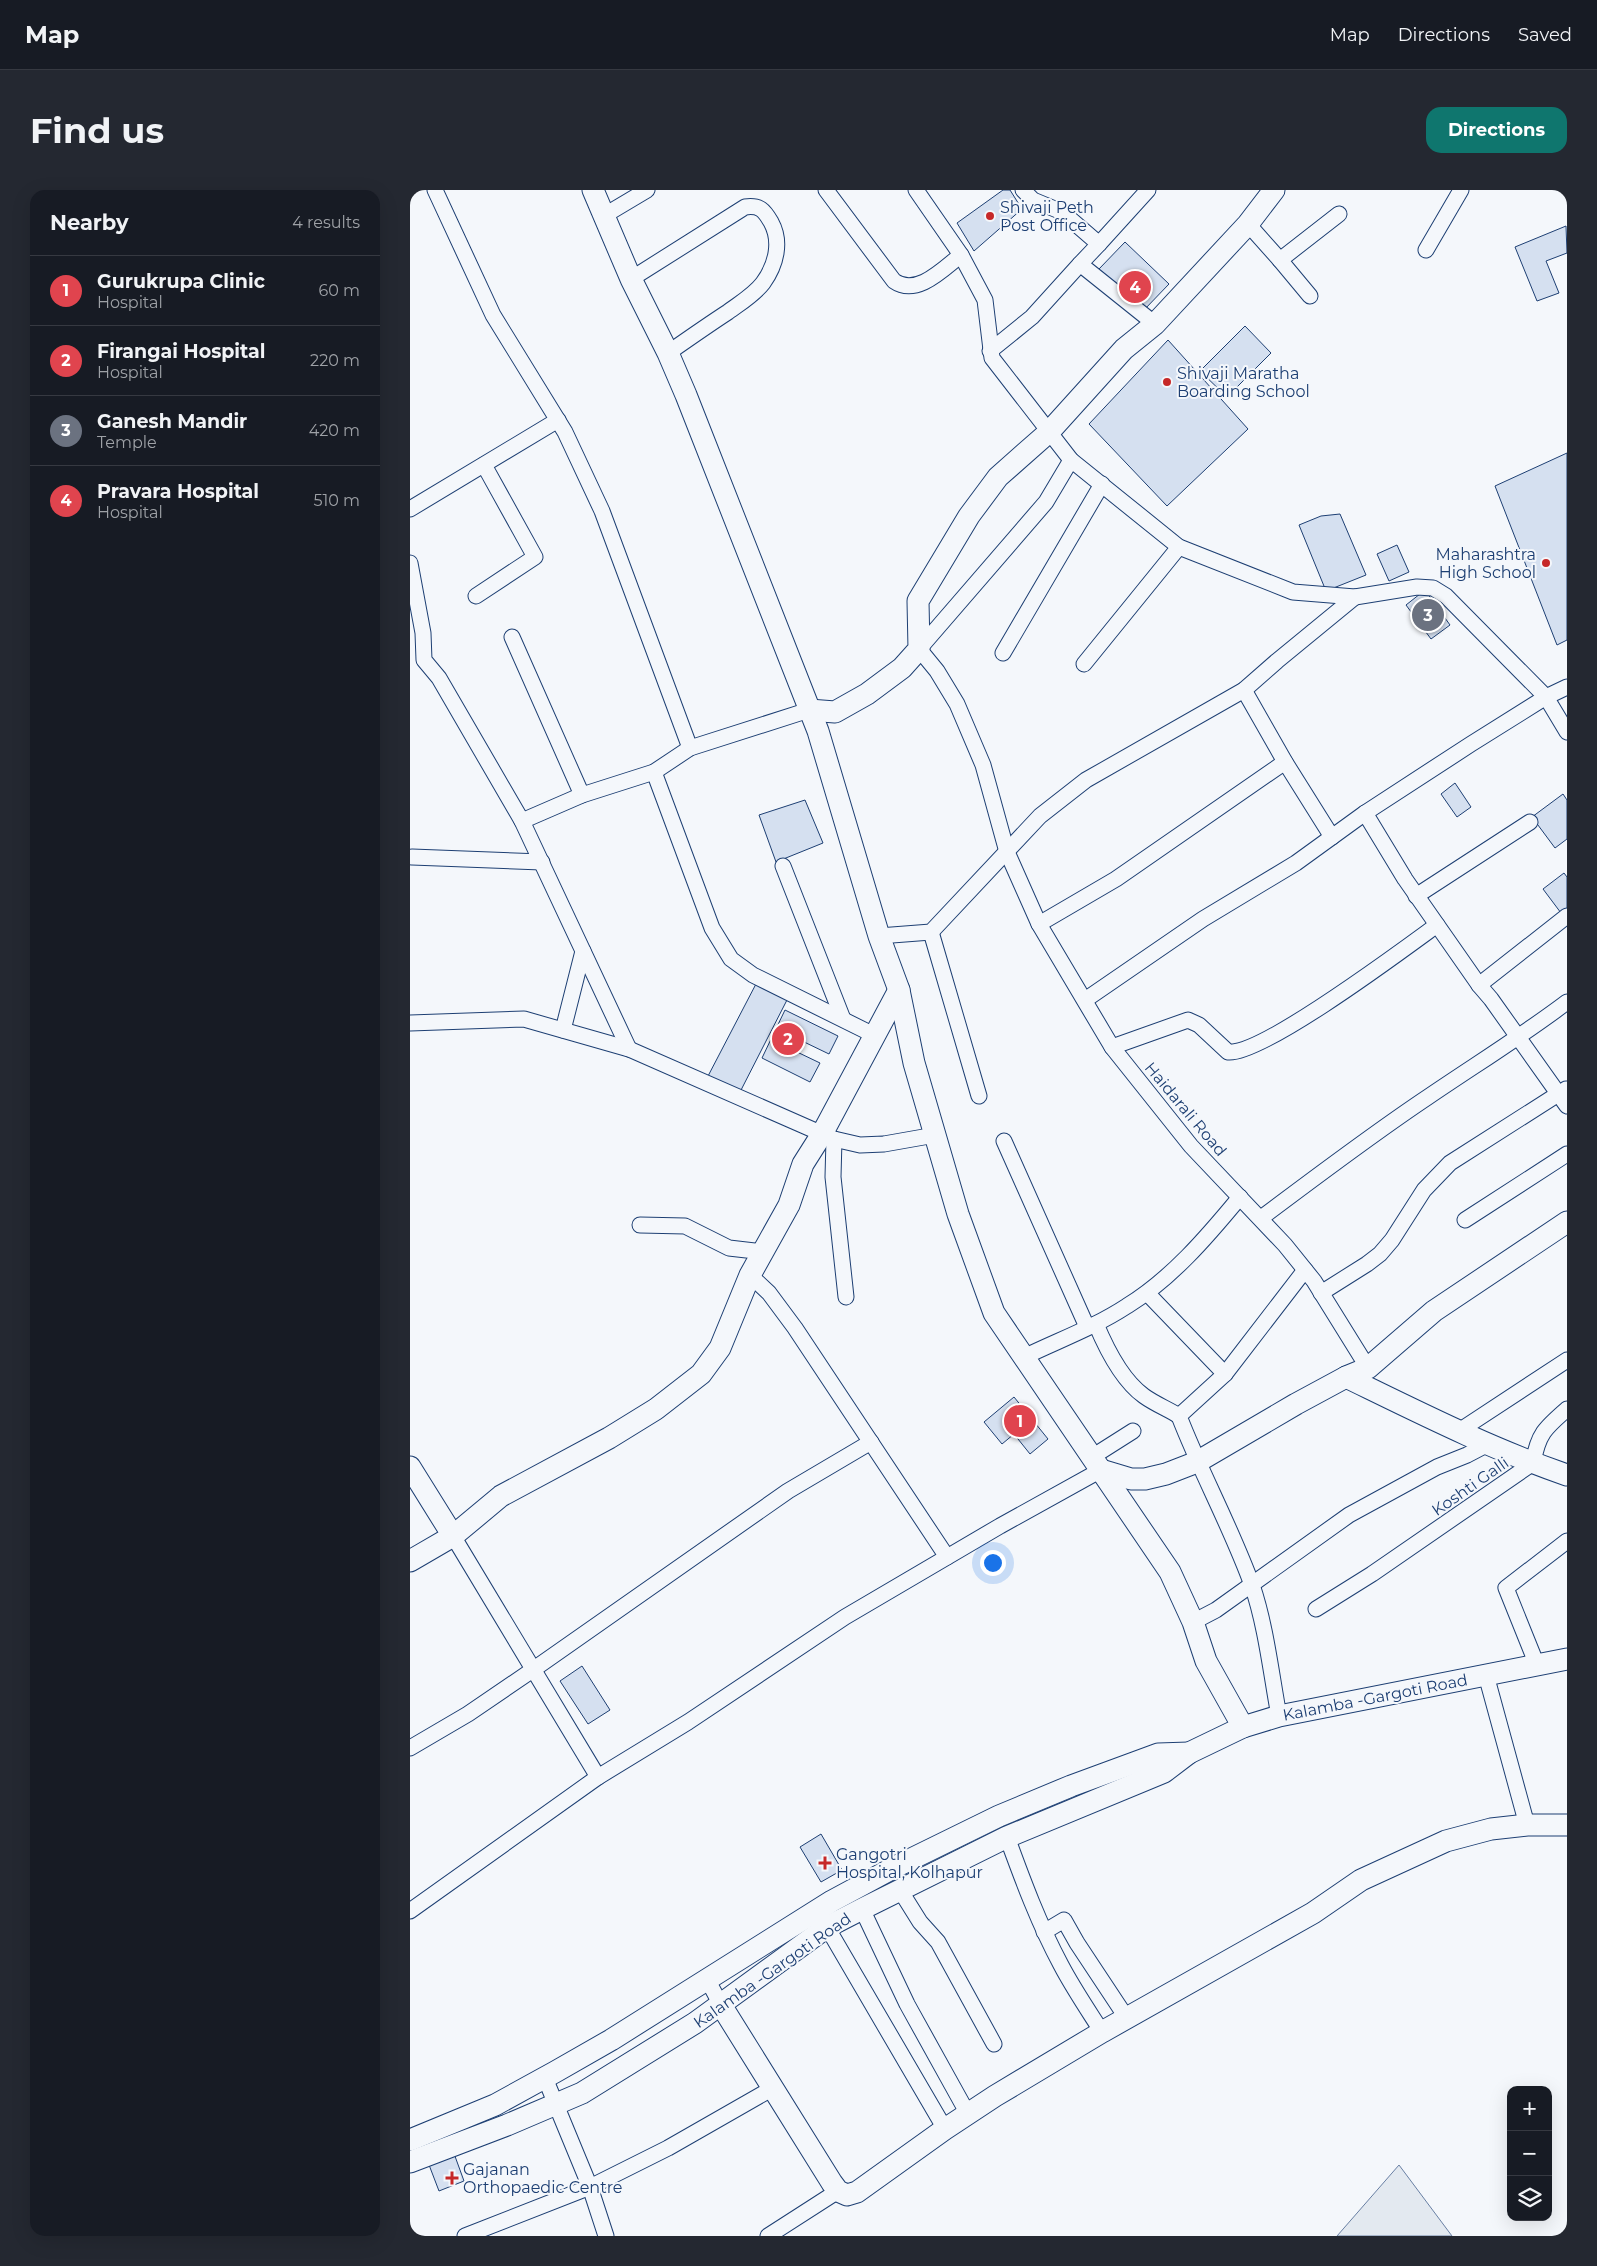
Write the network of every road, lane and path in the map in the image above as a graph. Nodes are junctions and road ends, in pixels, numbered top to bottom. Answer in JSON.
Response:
{"nodes":[{"id":1,"x":435,"y":190,"type":"edge"},
{"id":2,"x":593,"y":190,"type":"edge"},
{"id":3,"x":646,"y":190,"type":"edge"},
{"id":4,"x":826,"y":190,"type":"edge"},
{"id":5,"x":916,"y":190,"type":"edge"},
{"id":6,"x":1023,"y":190,"type":"edge"},
{"id":7,"x":1148,"y":190,"type":"edge"},
{"id":8,"x":1274,"y":190,"type":"edge"},
{"id":9,"x":1461,"y":190,"type":"edge"},
{"id":10,"x":1339,"y":214,"type":"dead end"},
{"id":11,"x":605,"y":215,"type":"junction"},
{"id":12,"x":1248,"y":224,"type":"junction"},
{"id":13,"x":1099,"y":244,"type":"junction"},
{"id":14,"x":1426,"y":250,"type":"dead end"},
{"id":15,"x":961,"y":255,"type":"junction"},
{"id":16,"x":1280,"y":260,"type":"junction"},
{"id":17,"x":1080,"y":264,"type":"junction"},
{"id":18,"x":631,"y":279,"type":"junction"},
{"id":19,"x":1310,"y":296,"type":"dead end"},
{"id":20,"x":1154,"y":324,"type":"junction"},
{"id":21,"x":990,"y":351,"type":"junction"},
{"id":22,"x":668,"y":353,"type":"junction"},
{"id":23,"x":558,"y":420,"type":"junction"},
{"id":24,"x":1049,"y":432,"type":"junction"},
{"id":25,"x":1072,"y":460,"type":"junction"},
{"id":26,"x":484,"y":465,"type":"junction"},
{"id":27,"x":1102,"y":484,"type":"junction"},
{"id":28,"x":410,"y":510,"type":"edge"},
{"id":29,"x":1179,"y":547,"type":"junction"},
{"id":30,"x":410,"y":563,"type":"edge"},
{"id":31,"x":476,"y":596,"type":"dead end"},
{"id":32,"x":1354,"y":597,"type":"junction"},
{"id":33,"x":512,"y":637,"type":"dead end"},
{"id":34,"x":918,"y":650,"type":"junction"},
{"id":35,"x":1003,"y":653,"type":"dead end"},
{"id":36,"x":424,"y":660,"type":"junction"},
{"id":37,"x":1084,"y":664,"type":"dead end"},
{"id":38,"x":410,"y":665,"type":"edge"},
{"id":39,"x":1567,"y":687,"type":"edge"},
{"id":40,"x":1244,"y":690,"type":"junction"},
{"id":41,"x":1546,"y":697,"type":"junction"},
{"id":42,"x":809,"y":710,"type":"junction"},
{"id":43,"x":1567,"y":732,"type":"edge"},
{"id":44,"x":690,"y":748,"type":"junction"},
{"id":45,"x":1285,"y":762,"type":"junction"},
{"id":46,"x":654,"y":772,"type":"junction"},
{"id":47,"x":582,"y":795,"type":"junction"},
{"id":48,"x":1365,"y":812,"type":"junction"},
{"id":49,"x":522,"y":820,"type":"junction"},
{"id":50,"x":1530,"y":822,"type":"dead end"},
{"id":51,"x":1332,"y":837,"type":"junction"},
{"id":52,"x":1007,"y":852,"type":"junction"},
{"id":53,"x":412,"y":857,"type":"dead end"},
{"id":54,"x":542,"y":862,"type":"junction"},
{"id":55,"x":783,"y":866,"type":"dead end"},
{"id":56,"x":1416,"y":896,"type":"junction"},
{"id":57,"x":1567,"y":916,"type":"edge"},
{"id":58,"x":1039,"y":924,"type":"junction"},
{"id":59,"x":1437,"y":925,"type":"junction"},
{"id":60,"x":931,"y":932,"type":"junction"},
{"id":61,"x":880,"y":936,"type":"junction"},
{"id":62,"x":583,"y":951,"type":"junction"},
{"id":63,"x":1479,"y":985,"type":"junction"},
{"id":64,"x":899,"y":990,"type":"junction"},
{"id":65,"x":1085,"y":1000,"type":"junction"},
{"id":66,"x":1567,"y":1002,"type":"edge"},
{"id":67,"x":843,"y":1019,"type":"junction"},
{"id":68,"x":410,"y":1023,"type":"edge"},
{"id":69,"x":563,"y":1030,"type":"junction"},
{"id":70,"x":874,"y":1035,"type":"junction"},
{"id":71,"x":1517,"y":1038,"type":"junction"},
{"id":72,"x":1112,"y":1047,"type":"junction"},
{"id":73,"x":629,"y":1049,"type":"junction"},
{"id":74,"x":979,"y":1096,"type":"dead end"},
{"id":75,"x":1564,"y":1096,"type":"edge"},
{"id":76,"x":935,"y":1135,"type":"junction"},
{"id":77,"x":828,"y":1136,"type":"junction"},
{"id":78,"x":1004,"y":1141,"type":"dead end"},
{"id":79,"x":1567,"y":1154,"type":"edge"},
{"id":80,"x":1240,"y":1197,"type":"junction"},
{"id":81,"x":1261,"y":1218,"type":"junction"},
{"id":82,"x":1465,"y":1220,"type":"dead end"},
{"id":83,"x":1567,"y":1222,"type":"edge"},
{"id":84,"x":640,"y":1225,"type":"dead end"},
{"id":85,"x":764,"y":1252,"type":"junction"},
{"id":86,"x":1305,"y":1270,"type":"junction"},
{"id":87,"x":750,"y":1275,"type":"junction"},
{"id":88,"x":1147,"y":1293,"type":"junction"},
{"id":89,"x":1321,"y":1294,"type":"junction"},
{"id":90,"x":846,"y":1297,"type":"dead end"},
{"id":91,"x":1091,"y":1326,"type":"junction"},
{"id":92,"x":1024,"y":1357,"type":"junction"},
{"id":93,"x":1567,"y":1360,"type":"edge"},
{"id":94,"x":1368,"y":1368,"type":"junction"},
{"id":95,"x":1225,"y":1374,"type":"junction"},
{"id":96,"x":1346,"y":1377,"type":"junction"},
{"id":97,"x":1567,"y":1409,"type":"edge"},
{"id":98,"x":1179,"y":1416,"type":"junction"},
{"id":99,"x":1133,"y":1430,"type":"dead end"},
{"id":100,"x":1459,"y":1431,"type":"junction"},
{"id":101,"x":871,"y":1442,"type":"junction"},
{"id":102,"x":1488,"y":1444,"type":"junction"},
{"id":103,"x":1197,"y":1462,"type":"junction"},
{"id":104,"x":1097,"y":1463,"type":"junction"},
{"id":105,"x":1533,"y":1463,"type":"junction"},
{"id":106,"x":410,"y":1467,"type":"edge"},
{"id":107,"x":1567,"y":1475,"type":"edge"},
{"id":108,"x":453,"y":1536,"type":"junction"},
{"id":109,"x":1567,"y":1542,"type":"edge"},
{"id":110,"x":947,"y":1557,"type":"junction"},
{"id":111,"x":410,"y":1561,"type":"edge"},
{"id":112,"x":1252,"y":1585,"type":"junction"},
{"id":113,"x":1316,"y":1609,"type":"dead end"},
{"id":114,"x":1193,"y":1622,"type":"junction"},
{"id":115,"x":1567,"y":1659,"type":"edge"},
{"id":116,"x":1537,"y":1665,"type":"junction"},
{"id":117,"x":534,"y":1669,"type":"junction"},
{"id":118,"x":1486,"y":1675,"type":"junction"},
{"id":119,"x":1279,"y":1716,"type":"junction"},
{"id":120,"x":1243,"y":1727,"type":"junction"},
{"id":121,"x":410,"y":1748,"type":"edge"},
{"id":122,"x":1189,"y":1753,"type":"junction"},
{"id":123,"x":598,"y":1777,"type":"junction"},
{"id":124,"x":1527,"y":1825,"type":"junction"},
{"id":125,"x":1567,"y":1825,"type":"edge"},
{"id":126,"x":1007,"y":1837,"type":"junction"},
{"id":127,"x":900,"y":1890,"type":"junction"},
{"id":128,"x":862,"y":1909,"type":"junction"},
{"id":129,"x":410,"y":1911,"type":"edge"},
{"id":130,"x":827,"y":1927,"type":"junction"},
{"id":131,"x":1044,"y":1932,"type":"junction"},
{"id":132,"x":706,"y":1979,"type":"junction"},
{"id":133,"x":722,"y":2005,"type":"junction"},
{"id":134,"x":1126,"y":2017,"type":"junction"},
{"id":135,"x":1102,"y":2032,"type":"junction"},
{"id":136,"x":994,"y":2044,"type":"dead end"},
{"id":137,"x":544,"y":2078,"type":"junction"},
{"id":138,"x":773,"y":2088,"type":"junction"},
{"id":139,"x":556,"y":2104,"type":"junction"},
{"id":140,"x":968,"y":2114,"type":"junction"},
{"id":141,"x":945,"y":2129,"type":"junction"},
{"id":142,"x":410,"y":2140,"type":"edge"},
{"id":143,"x":410,"y":2162,"type":"edge"},
{"id":144,"x":590,"y":2187,"type":"junction"},
{"id":145,"x":838,"y":2191,"type":"junction"},
{"id":146,"x":465,"y":2236,"type":"edge"},
{"id":147,"x":606,"y":2236,"type":"edge"},
{"id":148,"x":768,"y":2236,"type":"edge"}],
"edges":[{"from":1,"to":23,"type":"street"},
{"from":2,"to":11,"type":"main road"},
{"from":3,"to":11,"type":"street"},
{"from":4,"to":15,"type":"street"},
{"from":5,"to":15,"type":"street"},
{"from":6,"to":13,"type":"street"},
{"from":7,"to":13,"type":"street"},
{"from":8,"to":12,"type":"main road"},
{"from":9,"to":14,"type":"street"},
{"from":10,"to":16,"type":"street"},
{"from":11,"to":18,"type":"main road"},
{"from":12,"to":16,"type":"street"},
{"from":12,"to":20,"type":"main road"},
{"from":13,"to":17,"type":"street"},
{"from":15,"to":21,"type":"street"},
{"from":16,"to":19,"type":"street"},
{"from":17,"to":20,"type":"street"},
{"from":17,"to":21,"type":"street"},
{"from":18,"to":22,"type":"main road"},
{"from":18,"to":22,"type":"street"},
{"from":20,"to":24,"type":"main road"},
{"from":21,"to":24,"type":"street"},
{"from":22,"to":42,"type":"main road"},
{"from":23,"to":26,"type":"street"},
{"from":23,"to":44,"type":"street"},
{"from":24,"to":25,"type":"street"},
{"from":24,"to":34,"type":"main road"},
{"from":25,"to":27,"type":"street"},
{"from":25,"to":34,"type":"street"},
{"from":26,"to":28,"type":"street"},
{"from":26,"to":31,"type":"street"},
{"from":27,"to":29,"type":"street"},
{"from":27,"to":35,"type":"street"},
{"from":29,"to":32,"type":"street"},
{"from":29,"to":37,"type":"street"},
{"from":30,"to":36,"type":"street"},
{"from":32,"to":40,"type":"street"},
{"from":32,"to":41,"type":"street"},
{"from":33,"to":47,"type":"street"},
{"from":34,"to":42,"type":"main road"},
{"from":34,"to":52,"type":"street","name":"Haidarali Road"},
{"from":36,"to":38,"type":"street"},
{"from":36,"to":49,"type":"street"},
{"from":39,"to":41,"type":"street"},
{"from":40,"to":45,"type":"street"},
{"from":40,"to":52,"type":"street"},
{"from":41,"to":43,"type":"street"},
{"from":41,"to":48,"type":"street"},
{"from":42,"to":44,"type":"street"},
{"from":42,"to":61,"type":"main road"},
{"from":44,"to":46,"type":"street"},
{"from":45,"to":51,"type":"street"},
{"from":45,"to":58,"type":"street"},
{"from":46,"to":47,"type":"street"},
{"from":46,"to":67,"type":"street"},
{"from":47,"to":49,"type":"street"},
{"from":48,"to":51,"type":"street"},
{"from":48,"to":56,"type":"street"},
{"from":49,"to":54,"type":"street"},
{"from":50,"to":56,"type":"street"},
{"from":51,"to":65,"type":"street"},
{"from":52,"to":58,"type":"street","name":"Haidarali Road"},
{"from":52,"to":60,"type":"street"},
{"from":53,"to":54,"type":"street"},
{"from":54,"to":62,"type":"street"},
{"from":55,"to":67,"type":"street"},
{"from":56,"to":59,"type":"street"},
{"from":57,"to":63,"type":"street"},
{"from":58,"to":65,"type":"street","name":"Haidarali Road"},
{"from":59,"to":63,"type":"street"},
{"from":59,"to":72,"type":"street"},
{"from":60,"to":61,"type":"street"},
{"from":60,"to":74,"type":"street"},
{"from":61,"to":64,"type":"main road"},
{"from":62,"to":69,"type":"street"},
{"from":62,"to":73,"type":"street"},
{"from":63,"to":71,"type":"street"},
{"from":64,"to":70,"type":"main road"},
{"from":64,"to":76,"type":"main road"},
{"from":65,"to":72,"type":"street","name":"Haidarali Road"},
{"from":66,"to":71,"type":"street"},
{"from":67,"to":70,"type":"street"},
{"from":68,"to":69,"type":"street"},
{"from":69,"to":73,"type":"street"},
{"from":70,"to":77,"type":"main road"},
{"from":71,"to":75,"type":"street"},
{"from":71,"to":81,"type":"street"},
{"from":72,"to":80,"type":"street","name":"Haidarali Road"},
{"from":73,"to":77,"type":"street"},
{"from":75,"to":89,"type":"street"},
{"from":76,"to":77,"type":"street"},
{"from":76,"to":92,"type":"main road"},
{"from":77,"to":85,"type":"main road"},
{"from":77,"to":90,"type":"street"},
{"from":78,"to":91,"type":"street"},
{"from":79,"to":82,"type":"street"},
{"from":80,"to":81,"type":"street","name":"Haidarali Road"},
{"from":80,"to":88,"type":"street"},
{"from":81,"to":86,"type":"street","name":"Haidarali Road"},
{"from":83,"to":94,"type":"main road"},
{"from":84,"to":85,"type":"street"},
{"from":85,"to":87,"type":"main road"},
{"from":86,"to":89,"type":"street","name":"Haidarali Road"},
{"from":86,"to":95,"type":"street"},
{"from":87,"to":101,"type":"street"},
{"from":87,"to":108,"type":"main road"},
{"from":88,"to":91,"type":"street"},
{"from":88,"to":95,"type":"street"},
{"from":89,"to":94,"type":"street","name":"Haidarali Road"},
{"from":91,"to":92,"type":"street"},
{"from":91,"to":98,"type":"street"},
{"from":92,"to":104,"type":"main road"},
{"from":93,"to":100,"type":"street"},
{"from":94,"to":96,"type":"main road"},
{"from":95,"to":98,"type":"street"},
{"from":96,"to":100,"type":"main road"},
{"from":96,"to":103,"type":"main road"},
{"from":97,"to":105,"type":"street","name":"Koshti Galli"},
{"from":98,"to":103,"type":"street"},
{"from":99,"to":104,"type":"street"},
{"from":100,"to":102,"type":"main road"},
{"from":101,"to":110,"type":"street"},
{"from":101,"to":117,"type":"street"},
{"from":102,"to":105,"type":"main road"},
{"from":102,"to":112,"type":"street"},
{"from":103,"to":104,"type":"main road"},
{"from":103,"to":112,"type":"street"},
{"from":104,"to":110,"type":"street"},
{"from":104,"to":114,"type":"main road"},
{"from":105,"to":107,"type":"main road"},
{"from":105,"to":113,"type":"street","name":"Koshti Galli"},
{"from":106,"to":108,"type":"main road"},
{"from":108,"to":111,"type":"main road"},
{"from":108,"to":117,"type":"street"},
{"from":109,"to":116,"type":"street"},
{"from":110,"to":123,"type":"street"},
{"from":112,"to":114,"type":"street"},
{"from":112,"to":119,"type":"street"},
{"from":114,"to":120,"type":"main road"},
{"from":115,"to":116,"type":"main road","name":"Kalamba -Gargoti Road"},
{"from":116,"to":118,"type":"main road","name":"Kalamba -Gargoti Road"},
{"from":117,"to":121,"type":"street"},
{"from":117,"to":123,"type":"street"},
{"from":118,"to":119,"type":"main road","name":"Kalamba -Gargoti Road"},
{"from":118,"to":124,"type":"street"},
{"from":119,"to":120,"type":"main road","name":"Kalamba -Gargoti Road"},
{"from":120,"to":122,"type":"main road","name":"Kalamba -Gargoti Road"},
{"from":122,"to":126,"type":"main road","name":"Kalamba -Gargoti Road"},
{"from":122,"to":132,"type":"main road","name":"Kalamba -Gargoti Road"},
{"from":123,"to":129,"type":"street"},
{"from":124,"to":125,"type":"main road"},
{"from":124,"to":134,"type":"main road"},
{"from":126,"to":127,"type":"main road","name":"Kalamba -Gargoti Road"},
{"from":126,"to":131,"type":"street"},
{"from":127,"to":128,"type":"main road","name":"Kalamba -Gargoti Road"},
{"from":127,"to":136,"type":"street"},
{"from":128,"to":130,"type":"main road","name":"Kalamba -Gargoti Road"},
{"from":128,"to":140,"type":"street"},
{"from":130,"to":133,"type":"main road","name":"Kalamba -Gargoti Road"},
{"from":130,"to":141,"type":"street"},
{"from":131,"to":134,"type":"street"},
{"from":131,"to":135,"type":"street"},
{"from":132,"to":133,"type":"street"},
{"from":132,"to":137,"type":"main road","name":"Kalamba -Gargoti Road"},
{"from":133,"to":138,"type":"main road"},
{"from":133,"to":139,"type":"main road","name":"Kalamba -Gargoti Road"},
{"from":134,"to":135,"type":"main road"},
{"from":135,"to":140,"type":"main road"},
{"from":137,"to":139,"type":"street"},
{"from":137,"to":142,"type":"main road","name":"Kalamba -Gargoti Road"},
{"from":138,"to":144,"type":"street"},
{"from":138,"to":145,"type":"main road"},
{"from":139,"to":143,"type":"main road","name":"Kalamba -Gargoti Road"},
{"from":139,"to":144,"type":"street"},
{"from":140,"to":141,"type":"main road"},
{"from":141,"to":145,"type":"main road"},
{"from":144,"to":146,"type":"street"},
{"from":144,"to":147,"type":"street"},
{"from":145,"to":148,"type":"street"}]}
